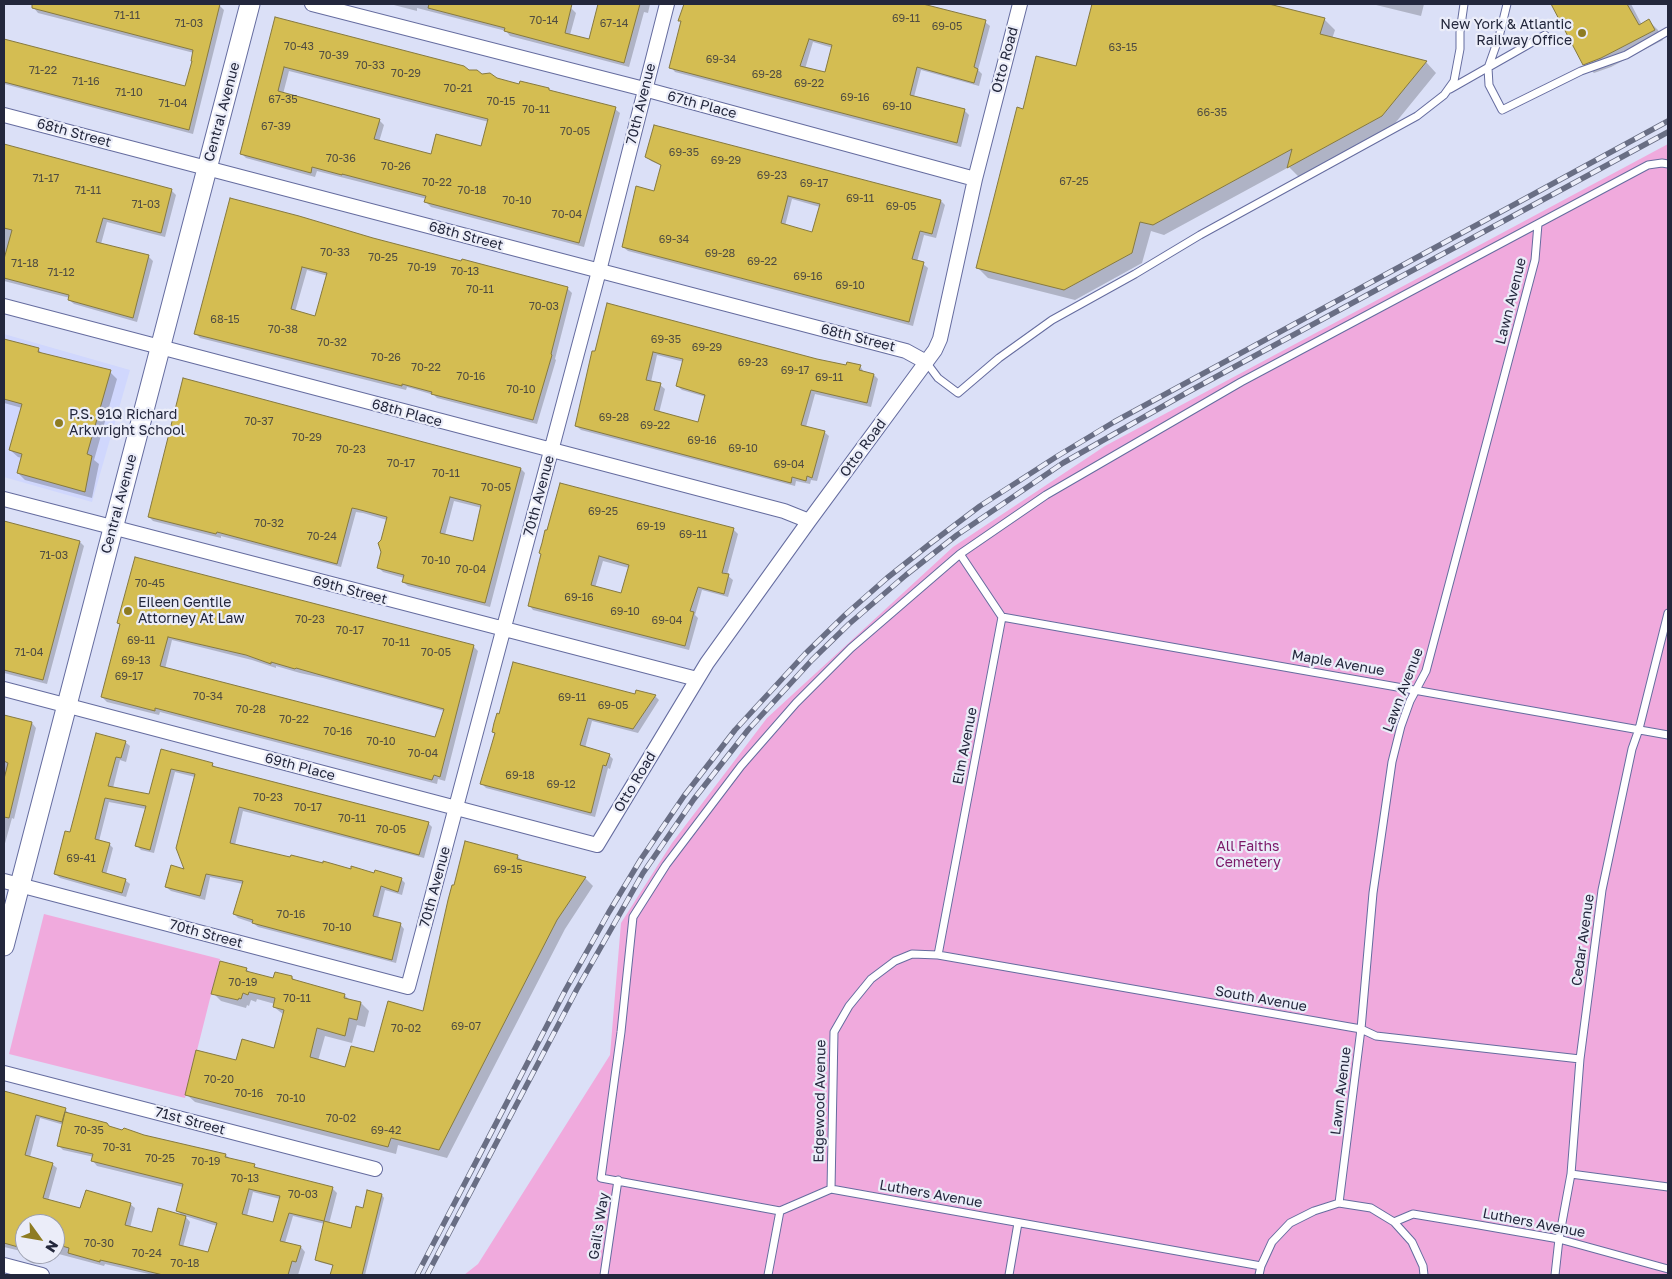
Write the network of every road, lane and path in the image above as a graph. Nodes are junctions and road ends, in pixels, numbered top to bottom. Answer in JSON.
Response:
{"nodes":[{"id":1,"x":250,"y":4,"type":"edge"},
{"id":2,"x":312,"y":4,"type":"edge"},
{"id":3,"x":667,"y":4,"type":"edge"},
{"id":4,"x":1020,"y":4,"type":"edge"},
{"id":5,"x":1464,"y":4,"type":"edge"},
{"id":6,"x":1507,"y":4,"type":"edge"},
{"id":7,"x":1668,"y":31,"type":"edge"},
{"id":8,"x":1545,"y":35,"type":"dead end"},
{"id":9,"x":1488,"y":68,"type":"junction"},
{"id":10,"x":644,"y":89,"type":"junction"},
{"id":11,"x":1450,"y":89,"type":"junction"},
{"id":12,"x":4,"y":115,"type":"edge"},
{"id":13,"x":1668,"y":164,"type":"edge"},
{"id":14,"x":207,"y":168,"type":"junction"},
{"id":15,"x":974,"y":179,"type":"junction"},
{"id":16,"x":1538,"y":224,"type":"junction"},
{"id":17,"x":599,"y":271,"type":"junction"},
{"id":18,"x":4,"y":306,"type":"edge"},
{"id":19,"x":160,"y":348,"type":"junction"},
{"id":20,"x":926,"y":362,"type":"junction"},
{"id":21,"x":551,"y":449,"type":"junction"},
{"id":22,"x":4,"y":499,"type":"edge"},
{"id":23,"x":809,"y":520,"type":"junction"},
{"id":24,"x":113,"y":528,"type":"junction"},
{"id":25,"x":960,"y":554,"type":"junction"},
{"id":26,"x":1668,"y":613,"type":"edge"},
{"id":27,"x":1002,"y":616,"type":"junction"},
{"id":28,"x":504,"y":630,"type":"junction"},
{"id":29,"x":697,"y":679,"type":"junction"},
{"id":30,"x":1416,"y":689,"type":"junction"},
{"id":31,"x":4,"y":690,"type":"edge"},
{"id":32,"x":67,"y":706,"type":"junction"},
{"id":33,"x":1639,"y":729,"type":"junction"},
{"id":34,"x":1668,"y":735,"type":"edge"},
{"id":35,"x":457,"y":807,"type":"junction"},
{"id":36,"x":597,"y":845,"type":"joint"},
{"id":37,"x":12,"y":883,"type":"edge"},
{"id":38,"x":4,"y":946,"type":"edge"},
{"id":39,"x":938,"y":955,"type":"junction"},
{"id":40,"x":408,"y":987,"type":"joint"},
{"id":41,"x":1361,"y":1029,"type":"junction"},
{"id":42,"x":1580,"y":1059,"type":"junction"},
{"id":43,"x":4,"y":1072,"type":"edge"},
{"id":44,"x":376,"y":1170,"type":"dead end"},
{"id":45,"x":1572,"y":1174,"type":"junction"},
{"id":46,"x":618,"y":1180,"type":"junction"},
{"id":47,"x":1668,"y":1187,"type":"edge"},
{"id":48,"x":831,"y":1189,"type":"junction"},
{"id":49,"x":1339,"y":1203,"type":"junction"},
{"id":50,"x":780,"y":1211,"type":"junction"},
{"id":51,"x":1018,"y":1222,"type":"junction"},
{"id":52,"x":1394,"y":1222,"type":"junction"},
{"id":53,"x":1559,"y":1239,"type":"junction"},
{"id":54,"x":4,"y":1265,"type":"edge"},
{"id":55,"x":1261,"y":1266,"type":"junction"},
{"id":56,"x":1668,"y":1269,"type":"edge"},
{"id":57,"x":42,"y":1275,"type":"edge"},
{"id":58,"x":604,"y":1275,"type":"edge"},
{"id":59,"x":768,"y":1275,"type":"edge"},
{"id":60,"x":1009,"y":1275,"type":"edge"},
{"id":61,"x":1259,"y":1275,"type":"edge"},
{"id":62,"x":1424,"y":1275,"type":"edge"},
{"id":63,"x":1556,"y":1275,"type":"edge"}],
"edges":[{"from":1,"to":14,"type":"main road","name":"Central Avenue"},
{"from":2,"to":10,"type":"street","name":"67th Place"},
{"from":3,"to":10,"type":"street","name":"70th Avenue"},
{"from":4,"to":15,"type":"street","name":"Otto Road"},
{"from":5,"to":11,"type":"lane"},
{"from":6,"to":9,"type":"lane"},
{"from":7,"to":9,"type":"lane"},
{"from":8,"to":9,"type":"lane"},
{"from":9,"to":11,"type":"lane"},
{"from":10,"to":15,"type":"street","name":"67th Place"},
{"from":10,"to":17,"type":"street","name":"70th Avenue"},
{"from":11,"to":20,"type":"lane"},
{"from":12,"to":14,"type":"street","name":"68th Street"},
{"from":13,"to":16,"type":"lane"},
{"from":14,"to":17,"type":"street","name":"68th Street"},
{"from":14,"to":19,"type":"main road","name":"Central Avenue"},
{"from":15,"to":20,"type":"street","name":"Otto Road"},
{"from":16,"to":25,"type":"lane"},
{"from":16,"to":30,"type":"lane","name":"Lawn Avenue"},
{"from":17,"to":20,"type":"street","name":"68th Street"},
{"from":17,"to":21,"type":"street","name":"70th Avenue"},
{"from":18,"to":19,"type":"street","name":"68th Place"},
{"from":19,"to":21,"type":"street","name":"68th Place"},
{"from":19,"to":24,"type":"main road","name":"Central Avenue"},
{"from":20,"to":23,"type":"street","name":"Otto Road"},
{"from":21,"to":23,"type":"street","name":"68th Place"},
{"from":21,"to":28,"type":"street","name":"70th Avenue"},
{"from":22,"to":24,"type":"street","name":"69th Street"},
{"from":23,"to":29,"type":"street","name":"Otto Road"},
{"from":24,"to":28,"type":"street","name":"69th Street"},
{"from":24,"to":32,"type":"main road","name":"Central Avenue"},
{"from":25,"to":27,"type":"lane"},
{"from":25,"to":46,"type":"lane"},
{"from":26,"to":33,"type":"lane","name":"Cedar Avenue"},
{"from":27,"to":30,"type":"lane","name":"Maple Avenue"},
{"from":27,"to":39,"type":"lane","name":"Elm Avenue"},
{"from":28,"to":29,"type":"street","name":"69th Street"},
{"from":28,"to":35,"type":"street","name":"70th Avenue"},
{"from":29,"to":36,"type":"street","name":"Otto Road"},
{"from":30,"to":33,"type":"lane","name":"Maple Avenue"},
{"from":30,"to":41,"type":"lane","name":"Lawn Avenue"},
{"from":31,"to":32,"type":"street","name":"69th Place"},
{"from":32,"to":35,"type":"street","name":"69th Place"},
{"from":32,"to":37,"type":"main road","name":"Central Avenue"},
{"from":33,"to":34,"type":"lane","name":"Maple Avenue"},
{"from":33,"to":42,"type":"lane","name":"Cedar Avenue"},
{"from":35,"to":36,"type":"street","name":"69th Place"},
{"from":35,"to":40,"type":"street","name":"70th Avenue"},
{"from":37,"to":38,"type":"main road","name":"Central Avenue"},
{"from":37,"to":40,"type":"street","name":"70th Street"},
{"from":39,"to":41,"type":"lane","name":"South Avenue"},
{"from":39,"to":48,"type":"lane","name":"Edgewood Avenue"},
{"from":41,"to":42,"type":"lane","name":"South Avenue"},
{"from":41,"to":49,"type":"lane","name":"Lawn Avenue"},
{"from":42,"to":45,"type":"lane","name":"Cedar Avenue"},
{"from":43,"to":44,"type":"street","name":"71st Street"},
{"from":45,"to":47,"type":"lane"},
{"from":45,"to":53,"type":"lane","name":"Cedar Avenue"},
{"from":46,"to":50,"type":"lane"},
{"from":46,"to":58,"type":"lane","name":"Gail's Way"},
{"from":48,"to":50,"type":"lane"},
{"from":48,"to":51,"type":"lane","name":"Luthers Avenue"},
{"from":49,"to":52,"type":"lane"},
{"from":49,"to":55,"type":"lane"},
{"from":50,"to":59,"type":"lane"},
{"from":51,"to":55,"type":"lane","name":"Luthers Avenue"},
{"from":51,"to":60,"type":"lane"},
{"from":52,"to":53,"type":"lane","name":"Luthers Avenue"},
{"from":52,"to":62,"type":"lane"},
{"from":53,"to":56,"type":"lane","name":"Luthers Avenue"},
{"from":53,"to":63,"type":"lane","name":"Cedar Avenue"},
{"from":54,"to":57,"type":"street"},
{"from":55,"to":61,"type":"lane"}]}
